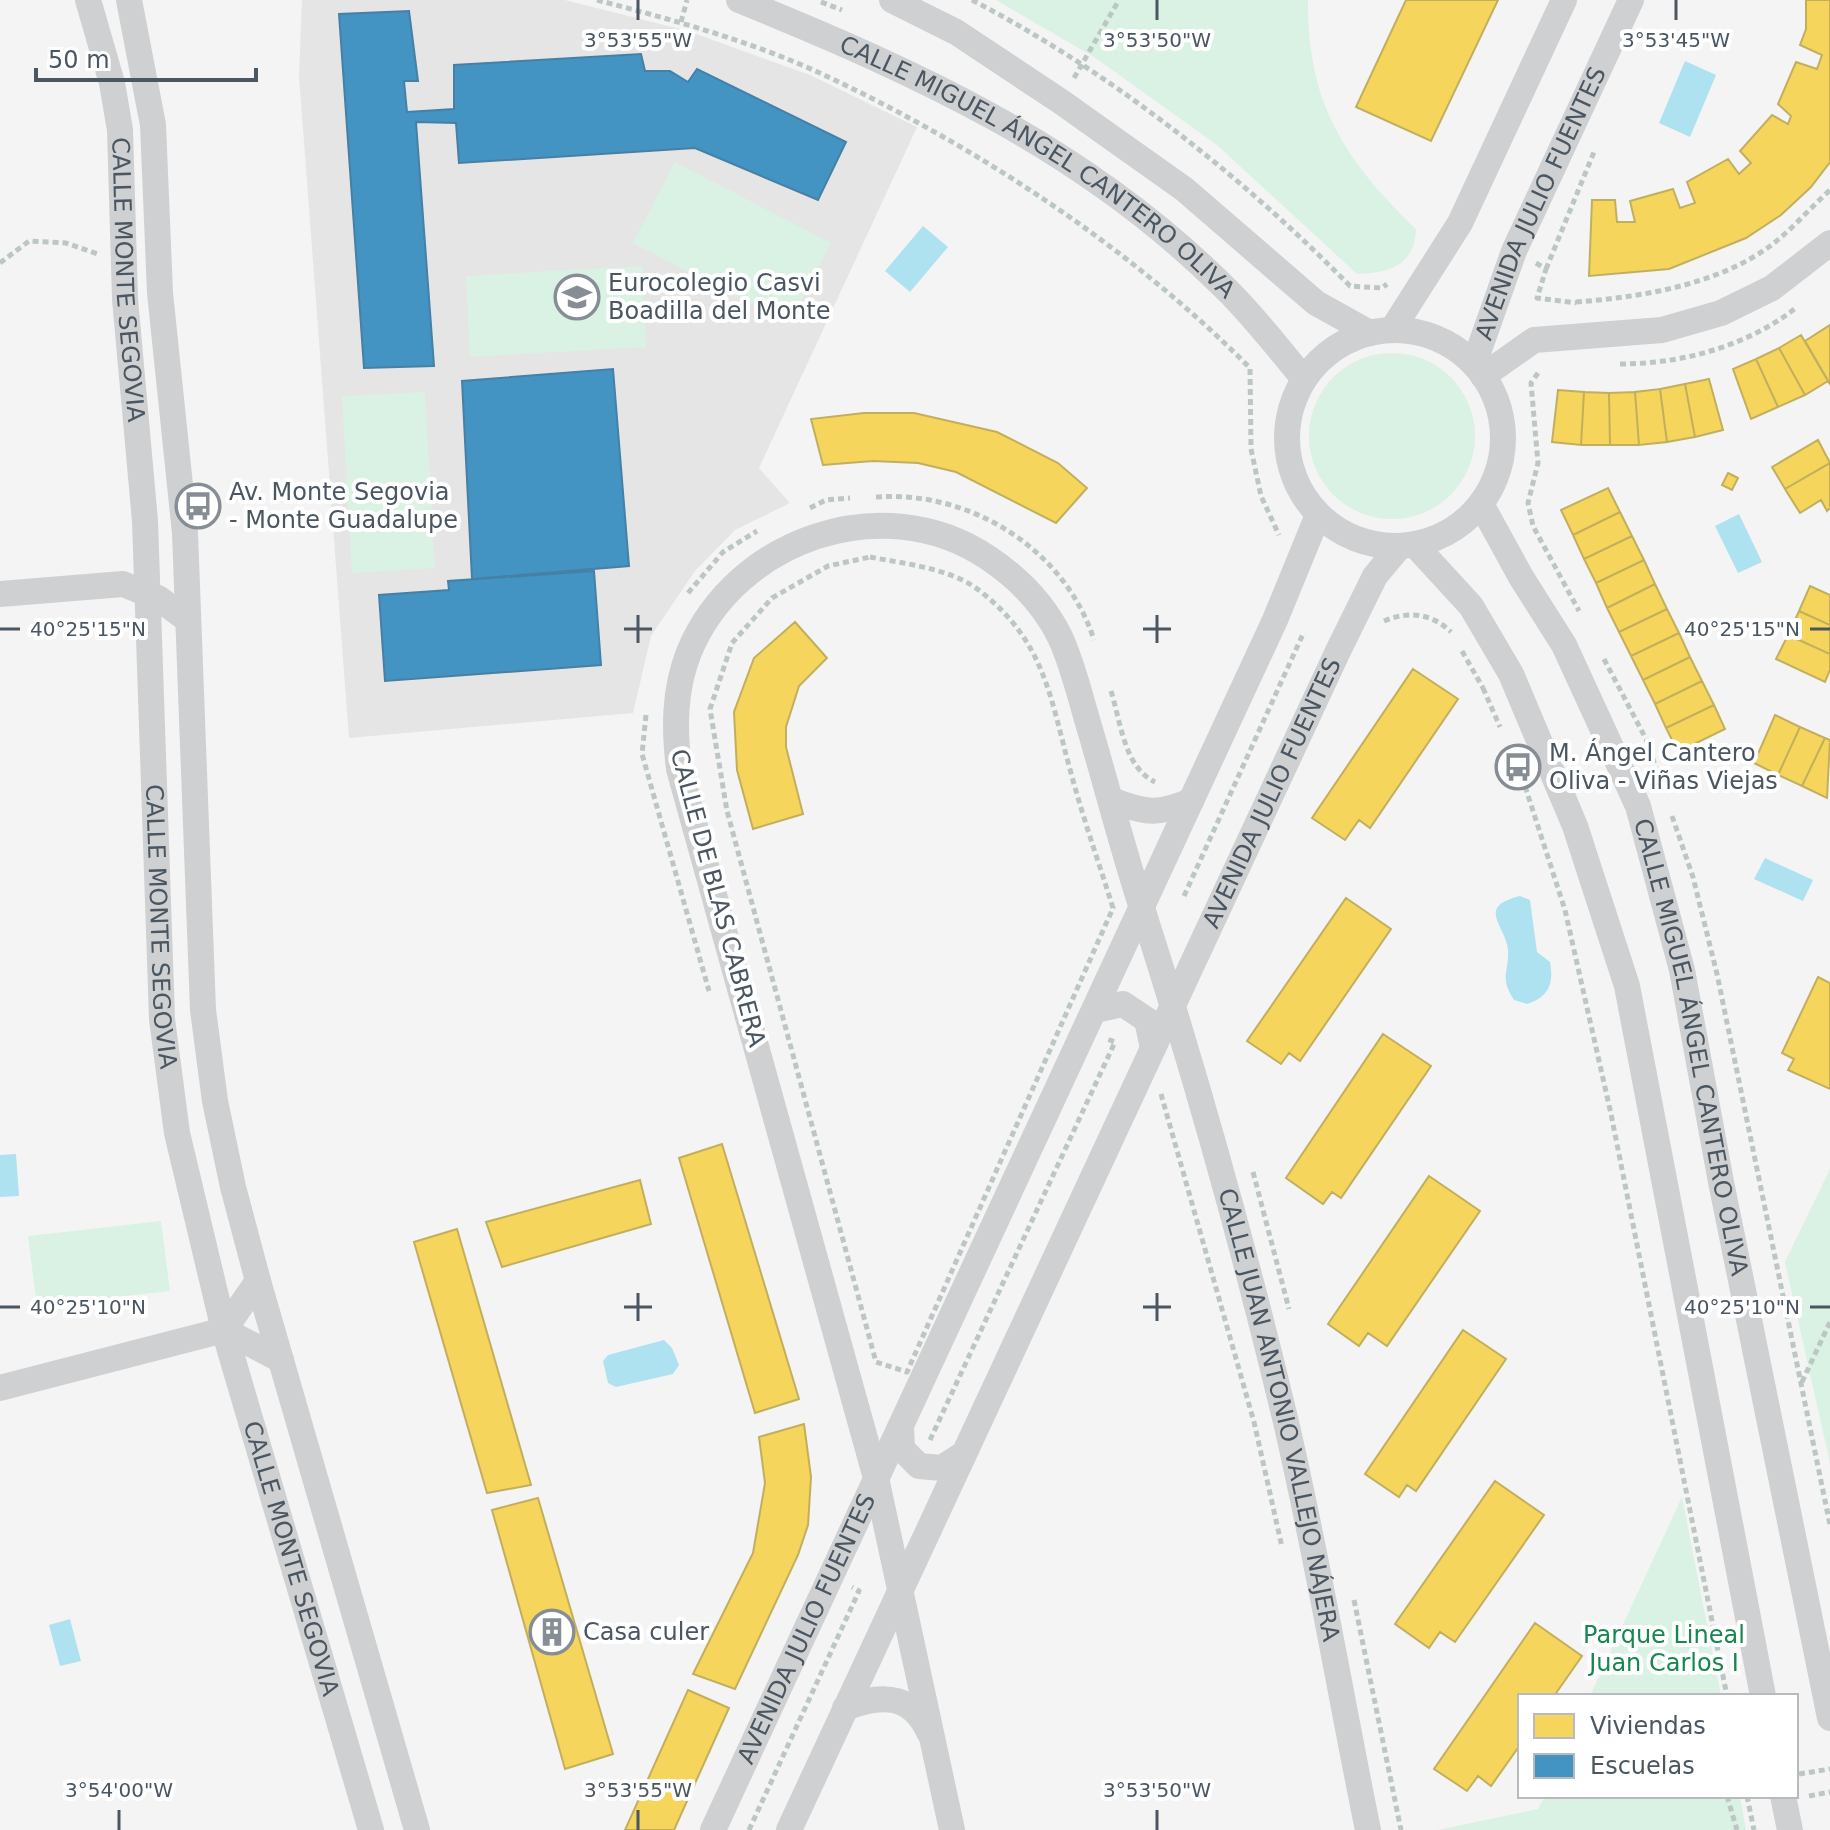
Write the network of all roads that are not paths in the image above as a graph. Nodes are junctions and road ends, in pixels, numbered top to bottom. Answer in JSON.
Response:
{"nodes":[{"id":1,"x":88,"y":0,"type":"edge"},
{"id":2,"x":129,"y":0,"type":"edge"},
{"id":3,"x":739,"y":0,"type":"edge"},
{"id":4,"x":892,"y":0,"type":"edge"},
{"id":5,"x":1564,"y":0,"type":"edge"},
{"id":6,"x":1631,"y":0,"type":"edge"},
{"id":7,"x":1830,"y":243,"type":"edge"},
{"id":8,"x":1381,"y":332,"type":"junction"},
{"id":9,"x":1478,"y":370,"type":"junction"},
{"id":10,"x":1304,"y":379,"type":"junction"},
{"id":11,"x":1481,"y":504,"type":"junction"},
{"id":12,"x":1318,"y":515,"type":"junction"},
{"id":13,"x":185,"y":533,"type":"junction"},
{"id":14,"x":1408,"y":546,"type":"junction"},
{"id":15,"x":138,"y":582,"type":"junction"},
{"id":16,"x":0,"y":594,"type":"edge"},
{"id":17,"x":188,"y":620,"type":"junction"},
{"id":18,"x":1111,"y":800,"type":"junction"},
{"id":19,"x":1191,"y":801,"type":"junction"},
{"id":20,"x":1141,"y":905,"type":"junction"},
{"id":21,"x":1174,"y":1003,"type":"junction"},
{"id":22,"x":1095,"y":1010,"type":"junction"},
{"id":23,"x":1153,"y":1048,"type":"junction"},
{"id":24,"x":258,"y":1281,"type":"junction"},
{"id":25,"x":224,"y":1330,"type":"junction"},
{"id":26,"x":281,"y":1360,"type":"junction"},
{"id":27,"x":0,"y":1388,"type":"edge"},
{"id":28,"x":901,"y":1426,"type":"junction"},
{"id":29,"x":962,"y":1455,"type":"junction"},
{"id":30,"x":876,"y":1478,"type":"junction"},
{"id":31,"x":900,"y":1593,"type":"junction"},
{"id":32,"x":1763,"y":1694,"type":"edge"},
{"id":33,"x":845,"y":1708,"type":"junction"},
{"id":34,"x":1830,"y":1718,"type":"edge"},
{"id":35,"x":935,"y":1743,"type":"junction"},
{"id":36,"x":1783,"y":1798,"type":"edge"},
{"id":37,"x":371,"y":1830,"type":"edge"},
{"id":38,"x":417,"y":1830,"type":"edge"},
{"id":39,"x":713,"y":1830,"type":"edge"},
{"id":40,"x":789,"y":1830,"type":"edge"},
{"id":41,"x":952,"y":1830,"type":"edge"},
{"id":42,"x":1368,"y":1830,"type":"edge"},
{"id":43,"x":1790,"y":1830,"type":"edge"}],
"edges":[{"from":1,"to":15,"type":"street","name":"CALLE MONTE SEGOVIA"},
{"from":2,"to":13,"type":"street","name":"CALLE MONTE SEGOVIA"},
{"from":3,"to":10,"type":"street","name":"CALLE MIGUEL ÁNGEL CANTERO OLIVA"},
{"from":4,"to":8,"type":"street"},
{"from":5,"to":8,"type":"street"},
{"from":6,"to":9,"type":"street","name":"AVENIDA JULIO FUENTES"},
{"from":7,"to":9,"type":"street"},
{"from":8,"to":9,"type":"street"},
{"from":8,"to":10,"type":"street"},
{"from":9,"to":11,"type":"street"},
{"from":10,"to":12,"type":"street"},
{"from":11,"to":14,"type":"street"},
{"from":11,"to":34,"type":"street","name":"CALLE MIGUEL ÁNGEL CANTERO OLIVA"},
{"from":12,"to":14,"type":"street"},
{"from":12,"to":19,"type":"street","name":"AVENIDA JULIO FUENTES"},
{"from":13,"to":15,"type":"street"},
{"from":13,"to":17,"type":"street","name":"CALLE MONTE SEGOVIA"},
{"from":14,"to":21,"type":"street","name":"AVENIDA JULIO FUENTES"},
{"from":14,"to":32,"type":"street","name":"CALLE MIGUEL ÁNGEL CANTERO OLIVA"},
{"from":15,"to":16,"type":"street"},
{"from":15,"to":17,"type":"street"},
{"from":15,"to":25,"type":"street","name":"CALLE MONTE SEGOVIA"},
{"from":17,"to":24,"type":"street","name":"CALLE MONTE SEGOVIA"},
{"from":18,"to":19,"type":"street"},
{"from":18,"to":20,"type":"street","name":"CALLE DE BLAS CABRERA"},
{"from":18,"to":30,"type":"street","name":"CALLE DE BLAS CABRERA"},
{"from":19,"to":20,"type":"street","name":"AVENIDA JULIO FUENTES"},
{"from":20,"to":21,"type":"street","name":"CALLE DE BLAS CABRERA"},
{"from":20,"to":22,"type":"street","name":"AVENIDA JULIO FUENTES"},
{"from":21,"to":23,"type":"street","name":"AVENIDA JULIO FUENTES"},
{"from":21,"to":42,"type":"street","name":"CALLE JUAN ANTONIO VALLEJO NÁJERA"},
{"from":22,"to":23,"type":"street"},
{"from":22,"to":28,"type":"street","name":"AVENIDA JULIO FUENTES"},
{"from":23,"to":29,"type":"street","name":"AVENIDA JULIO FUENTES"},
{"from":24,"to":25,"type":"street"},
{"from":24,"to":26,"type":"street","name":"CALLE MONTE SEGOVIA"},
{"from":25,"to":26,"type":"street"},
{"from":25,"to":27,"type":"street"},
{"from":25,"to":37,"type":"street","name":"CALLE MONTE SEGOVIA"},
{"from":26,"to":38,"type":"street","name":"CALLE MONTE SEGOVIA"},
{"from":28,"to":29,"type":"street"},
{"from":28,"to":30,"type":"street","name":"AVENIDA JULIO FUENTES"},
{"from":29,"to":31,"type":"street","name":"AVENIDA JULIO FUENTES"},
{"from":30,"to":31,"type":"street","name":"CALLE DE BLAS CABRERA"},
{"from":30,"to":39,"type":"street","name":"AVENIDA JULIO FUENTES"},
{"from":31,"to":33,"type":"street","name":"AVENIDA JULIO FUENTES"},
{"from":31,"to":35,"type":"street","name":"CALLE DE BLAS CABRERA"},
{"from":33,"to":35,"type":"street"},
{"from":33,"to":40,"type":"street","name":"AVENIDA JULIO FUENTES"},
{"from":35,"to":41,"type":"street","name":"CALLE DE BLAS CABRERA"},
{"from":36,"to":43,"type":"street"}]}
